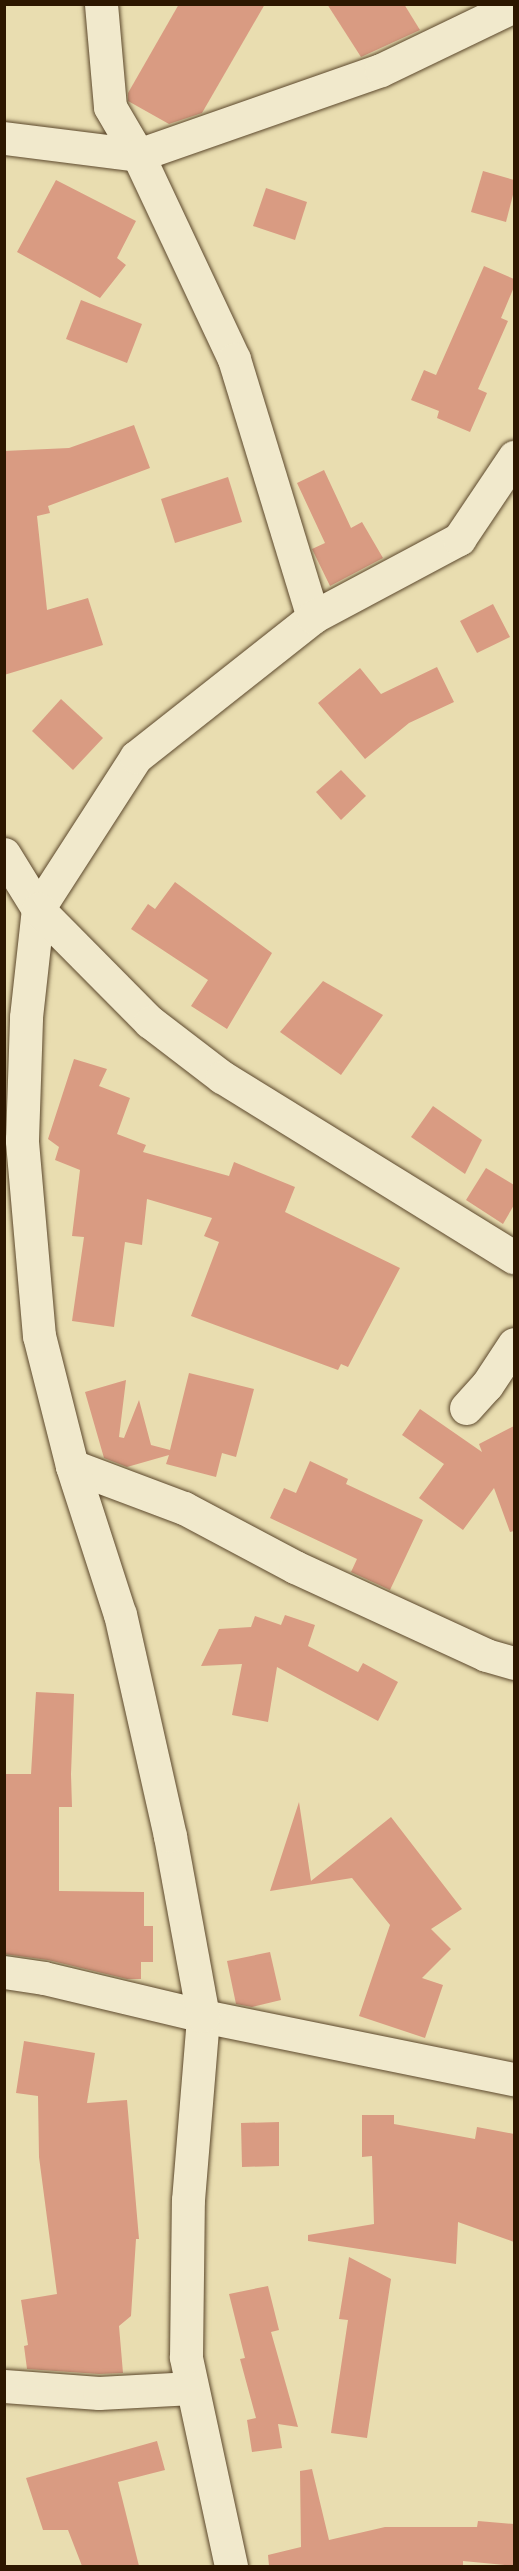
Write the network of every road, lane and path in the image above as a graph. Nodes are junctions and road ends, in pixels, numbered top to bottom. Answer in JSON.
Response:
{"nodes":[{"id":1,"x":101,"y":4,"type":"edge"},
{"id":2,"x":514,"y":6,"type":"edge"},
{"id":3,"x":4,"y":138,"type":"edge"},
{"id":4,"x":138,"y":155,"type":"junction"},
{"id":5,"x":514,"y":457,"type":"edge"},
{"id":6,"x":313,"y":617,"type":"junction"},
{"id":7,"x":4,"y":854,"type":"edge"},
{"id":8,"x":38,"y":909,"type":"junction"},
{"id":9,"x":514,"y":1257,"type":"edge"},
{"id":10,"x":514,"y":1344,"type":"edge"},
{"id":11,"x":466,"y":1408,"type":"dead end"},
{"id":12,"x":72,"y":1466,"type":"junction"},
{"id":13,"x":514,"y":1663,"type":"edge"},
{"id":14,"x":4,"y":1972,"type":"edge"},
{"id":15,"x":203,"y":2016,"type":"junction"},
{"id":16,"x":514,"y":2079,"type":"edge"},
{"id":17,"x":4,"y":2386,"type":"edge"},
{"id":18,"x":192,"y":2388,"type":"junction"},
{"id":19,"x":231,"y":2566,"type":"edge"}],
"edges":[{"from":1,"to":4,"type":"street"},
{"from":2,"to":4,"type":"street"},
{"from":3,"to":4,"type":"street"},
{"from":4,"to":6,"type":"street"},
{"from":5,"to":6,"type":"street"},
{"from":6,"to":8,"type":"street"},
{"from":7,"to":8,"type":"street"},
{"from":8,"to":9,"type":"street"},
{"from":8,"to":12,"type":"street"},
{"from":10,"to":11,"type":"street"},
{"from":12,"to":13,"type":"street"},
{"from":12,"to":15,"type":"street"},
{"from":14,"to":15,"type":"street"},
{"from":15,"to":16,"type":"street"},
{"from":15,"to":18,"type":"street"},
{"from":17,"to":18,"type":"street"},
{"from":18,"to":19,"type":"street"}]}
